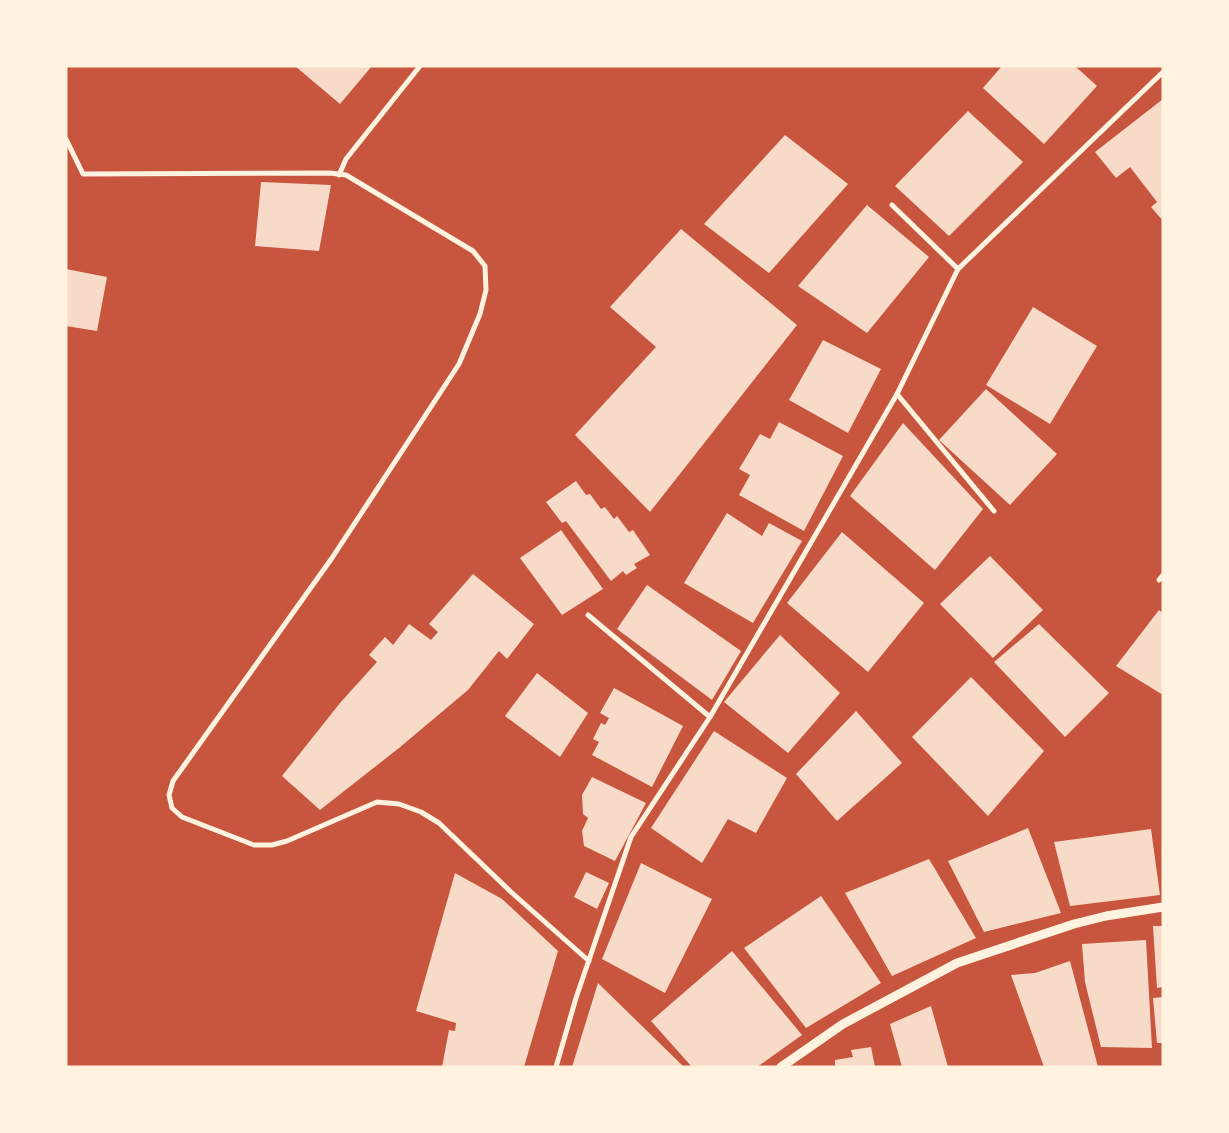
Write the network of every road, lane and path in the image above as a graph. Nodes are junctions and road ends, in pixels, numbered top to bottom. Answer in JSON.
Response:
{"nodes":[{"id":1,"x":420,"y":66,"type":"edge"},
{"id":2,"x":1163,"y":72,"type":"edge"},
{"id":3,"x":66,"y":139,"type":"edge"},
{"id":4,"x":340,"y":175,"type":"junction"},
{"id":5,"x":892,"y":205,"type":"dead end"},
{"id":6,"x":958,"y":269,"type":"junction"},
{"id":7,"x":897,"y":394,"type":"junction"},
{"id":8,"x":994,"y":511,"type":"dead end"},
{"id":9,"x":1163,"y":574,"type":"edge"},
{"id":10,"x":1159,"y":580,"type":"dead end"},
{"id":11,"x":588,"y":615,"type":"dead end"},
{"id":12,"x":710,"y":717,"type":"junction"},
{"id":13,"x":1163,"y":907,"type":"edge"},
{"id":14,"x":589,"y":960,"type":"junction"},
{"id":15,"x":793,"y":1062,"type":"edge"},
{"id":16,"x":556,"y":1067,"type":"edge"},
{"id":17,"x":781,"y":1067,"type":"edge"}],
"edges":[{"from":1,"to":4,"type":"street"},
{"from":2,"to":6,"type":"street"},
{"from":3,"to":4,"type":"street"},
{"from":4,"to":14,"type":"street"},
{"from":5,"to":6,"type":"street"},
{"from":6,"to":7,"type":"street"},
{"from":7,"to":8,"type":"street"},
{"from":7,"to":12,"type":"street"},
{"from":9,"to":10,"type":"street"},
{"from":11,"to":12,"type":"street"},
{"from":12,"to":14,"type":"street"},
{"from":13,"to":15,"type":"street"},
{"from":14,"to":16,"type":"street"},
{"from":15,"to":17,"type":"street"}]}
